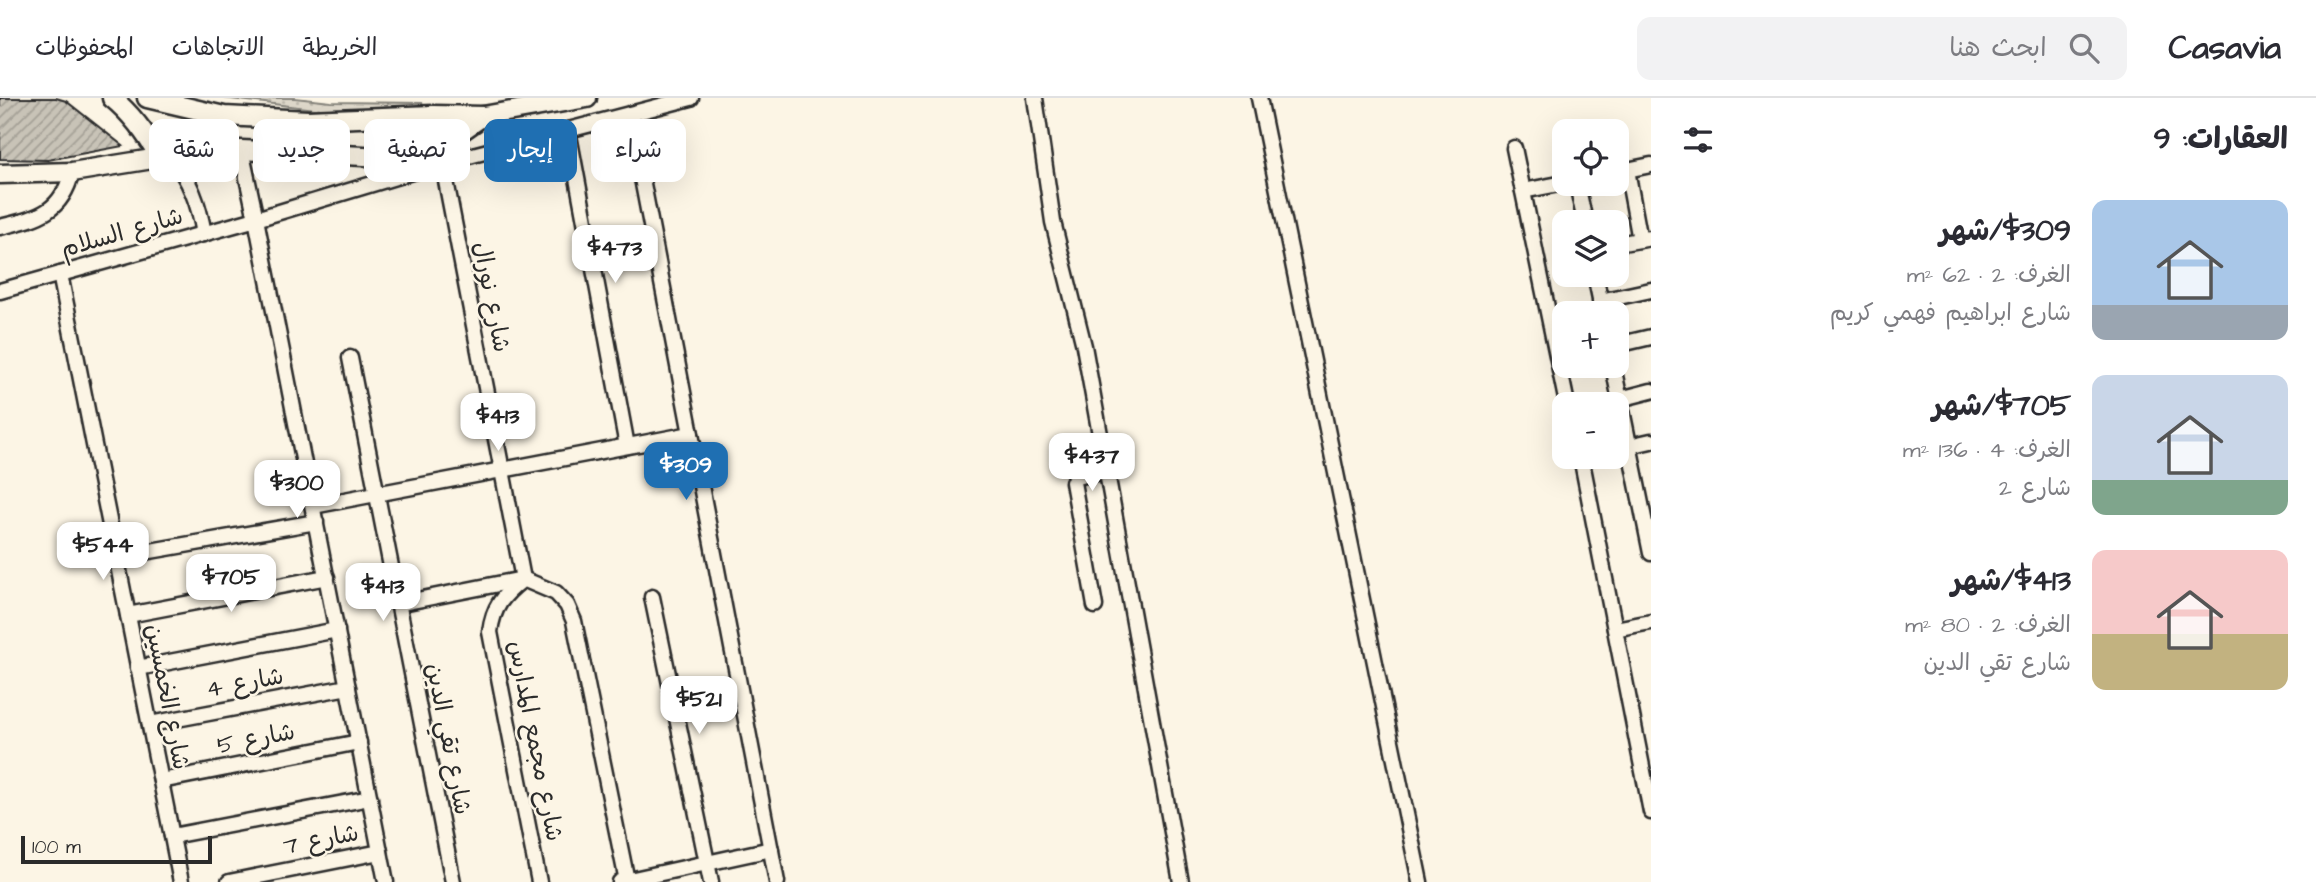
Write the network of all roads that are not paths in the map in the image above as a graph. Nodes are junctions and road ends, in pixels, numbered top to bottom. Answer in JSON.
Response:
{"nodes":[{"id":1,"x":111,"y":98,"type":"edge"},
{"id":2,"x":147,"y":98,"type":"edge"},
{"id":3,"x":587,"y":98,"type":"edge"},
{"id":4,"x":691,"y":98,"type":"edge"},
{"id":5,"x":1035,"y":98,"type":"edge"},
{"id":6,"x":1259,"y":98,"type":"edge"},
{"id":7,"x":483,"y":116,"type":"junction"},
{"id":8,"x":630,"y":116,"type":"junction"},
{"id":9,"x":470,"y":128,"type":"edge"},
{"id":10,"x":577,"y":128,"type":"edge"},
{"id":11,"x":149,"y":137,"type":"edge"},
{"id":12,"x":1514,"y":148,"type":"dead end"},
{"id":13,"x":241,"y":150,"type":"joint"},
{"id":14,"x":364,"y":156,"type":"edge"},
{"id":15,"x":149,"y":160,"type":"edge"},
{"id":16,"x":1651,"y":165,"type":"edge"},
{"id":17,"x":1629,"y":170,"type":"edge"},
{"id":18,"x":72,"y":172,"type":"junction"},
{"id":19,"x":0,"y":174,"type":"edge"},
{"id":20,"x":577,"y":178,"type":"edge"},
{"id":21,"x":189,"y":182,"type":"edge"},
{"id":22,"x":364,"y":182,"type":"edge"},
{"id":23,"x":446,"y":182,"type":"edge"},
{"id":24,"x":1552,"y":185,"type":"edge"},
{"id":25,"x":1523,"y":191,"type":"junction"},
{"id":26,"x":1629,"y":191,"type":"edge"},
{"id":27,"x":256,"y":219,"type":"junction"},
{"id":28,"x":0,"y":227,"type":"edge"},
{"id":29,"x":204,"y":234,"type":"junction"},
{"id":30,"x":1646,"y":239,"type":"edge"},
{"id":31,"x":60,"y":274,"type":"junction"},
{"id":32,"x":1651,"y":290,"type":"edge"},
{"id":33,"x":0,"y":291,"type":"edge"},
{"id":34,"x":1619,"y":301,"type":"edge"},
{"id":35,"x":1651,"y":337,"type":"edge"},
{"id":36,"x":1629,"y":342,"type":"edge"},
{"id":37,"x":350,"y":358,"type":"dead end"},
{"id":38,"x":1651,"y":391,"type":"edge"},
{"id":39,"x":1565,"y":392,"type":"edge"},
{"id":40,"x":1629,"y":402,"type":"edge"},
{"id":41,"x":691,"y":434,"type":"junction"},
{"id":42,"x":1651,"y":441,"type":"edge"},
{"id":43,"x":627,"y":446,"type":"junction"},
{"id":44,"x":1629,"y":446,"type":"joint"},
{"id":45,"x":1583,"y":469,"type":"edge"},
{"id":46,"x":502,"y":470,"type":"junction"},
{"id":47,"x":1106,"y":471,"type":"junction"},
{"id":48,"x":376,"y":494,"type":"junction"},
{"id":49,"x":313,"y":506,"type":"junction"},
{"id":50,"x":1647,"y":512,"type":"edge"},
{"id":51,"x":316,"y":522,"type":"junction"},
{"id":52,"x":1651,"y":553,"type":"edge"},
{"id":53,"x":116,"y":557,"type":"junction"},
{"id":54,"x":327,"y":578,"type":"junction"},
{"id":55,"x":523,"y":579,"type":"junction"},
{"id":56,"x":652,"y":597,"type":"dead end"},
{"id":57,"x":397,"y":604,"type":"junction"},
{"id":58,"x":1095,"y":606,"type":"dead end"},
{"id":59,"x":128,"y":615,"type":"junction"},
{"id":60,"x":1651,"y":622,"type":"edge"},
{"id":61,"x":337,"y":629,"type":"junction"},
{"id":62,"x":1615,"y":629,"type":"junction"},
{"id":63,"x":138,"y":668,"type":"junction"},
{"id":64,"x":348,"y":687,"type":"junction"},
{"id":65,"x":150,"y":724,"type":"junction"},
{"id":66,"x":359,"y":742,"type":"junction"},
{"id":67,"x":161,"y":781,"type":"junction"},
{"id":68,"x":370,"y":798,"type":"junction"},
{"id":69,"x":1651,"y":812,"type":"edge"},
{"id":70,"x":172,"y":836,"type":"junction"},
{"id":71,"x":771,"y":849,"type":"junction"},
{"id":72,"x":380,"y":852,"type":"junction"},
{"id":73,"x":707,"y":863,"type":"junction"},
{"id":74,"x":181,"y":880,"type":"edge"},
{"id":75,"x":624,"y":881,"type":"edge"},
{"id":76,"x":164,"y":882,"type":"edge"},
{"id":77,"x":229,"y":882,"type":"edge"},
{"id":78,"x":386,"y":882,"type":"edge"},
{"id":79,"x":453,"y":882,"type":"edge"},
{"id":80,"x":539,"y":882,"type":"edge"},
{"id":81,"x":711,"y":882,"type":"edge"},
{"id":82,"x":777,"y":882,"type":"edge"},
{"id":83,"x":1181,"y":882,"type":"edge"},
{"id":84,"x":1420,"y":882,"type":"edge"}],
"edges":[{"from":1,"to":11,"type":"main road"},
{"from":2,"to":7,"type":"main road"},
{"from":3,"to":7,"type":"main road"},
{"from":4,"to":8,"type":"street","name":"شارع السلام"},
{"from":5,"to":47,"type":"street"},
{"from":6,"to":84,"type":"street"},
{"from":7,"to":9,"type":"main road"},
{"from":8,"to":10,"type":"street","name":"شارع السلام"},
{"from":8,"to":41,"type":"street"},
{"from":12,"to":25,"type":"street"},
{"from":13,"to":14,"type":"main road"},
{"from":13,"to":27,"type":"street"},
{"from":15,"to":18,"type":"main road"},
{"from":16,"to":17,"type":"street"},
{"from":18,"to":19,"type":"main road"},
{"from":18,"to":28,"type":"street"},
{"from":20,"to":43,"type":"street"},
{"from":21,"to":29,"type":"street"},
{"from":22,"to":27,"type":"street","name":"شارع السلام"},
{"from":23,"to":46,"type":"street","name":"شارع نورال"},
{"from":24,"to":25,"type":"street"},
{"from":25,"to":39,"type":"street"},
{"from":26,"to":30,"type":"street"},
{"from":27,"to":29,"type":"street","name":"شارع السلام"},
{"from":27,"to":49,"type":"street"},
{"from":29,"to":31,"type":"street","name":"شارع السلام"},
{"from":31,"to":33,"type":"street","name":"شارع السلام"},
{"from":31,"to":53,"type":"street","name":"شارع الخمسين"},
{"from":32,"to":34,"type":"street"},
{"from":35,"to":36,"type":"street"},
{"from":37,"to":48,"type":"street","name":"شارع تقي الدين"},
{"from":38,"to":40,"type":"street"},
{"from":41,"to":43,"type":"street"},
{"from":41,"to":71,"type":"street"},
{"from":42,"to":44,"type":"street"},
{"from":43,"to":46,"type":"street"},
{"from":44,"to":50,"type":"street"},
{"from":45,"to":62,"type":"street"},
{"from":46,"to":48,"type":"street"},
{"from":46,"to":55,"type":"street","name":"شارع نورال"},
{"from":47,"to":58,"type":"street"},
{"from":47,"to":83,"type":"street"},
{"from":48,"to":49,"type":"street"},
{"from":48,"to":57,"type":"street","name":"شارع تقي الدين"},
{"from":49,"to":51,"type":"street"},
{"from":50,"to":52,"type":"street"},
{"from":51,"to":53,"type":"street"},
{"from":51,"to":54,"type":"street"},
{"from":53,"to":59,"type":"street","name":"شارع الخمسين"},
{"from":54,"to":59,"type":"street"},
{"from":54,"to":61,"type":"street"},
{"from":55,"to":57,"type":"street"},
{"from":55,"to":75,"type":"street"},
{"from":55,"to":80,"type":"street","name":"شارع مجمع المدارس"},
{"from":56,"to":73,"type":"street"},
{"from":57,"to":79,"type":"street","name":"شارع تقي الدين"},
{"from":59,"to":63,"type":"street","name":"شارع الخمسين"},
{"from":60,"to":62,"type":"street"},
{"from":61,"to":63,"type":"street"},
{"from":61,"to":64,"type":"street"},
{"from":62,"to":69,"type":"street"},
{"from":63,"to":65,"type":"street","name":"شارع الخمسين"},
{"from":64,"to":65,"type":"street","name":"شارع 4"},
{"from":64,"to":66,"type":"street"},
{"from":65,"to":67,"type":"street","name":"شارع الخمسين"},
{"from":66,"to":67,"type":"street","name":"شارع 5"},
{"from":66,"to":68,"type":"street"},
{"from":67,"to":70,"type":"street","name":"شارع الخمسين"},
{"from":68,"to":70,"type":"street"},
{"from":68,"to":72,"type":"street"},
{"from":70,"to":74,"type":"street","name":"شارع الخمسين"},
{"from":71,"to":73,"type":"street"},
{"from":71,"to":82,"type":"street"},
{"from":72,"to":77,"type":"street","name":"شارع 7"},
{"from":72,"to":78,"type":"street"},
{"from":73,"to":75,"type":"street"},
{"from":73,"to":81,"type":"street"},
{"from":74,"to":76,"type":"street"}]}
